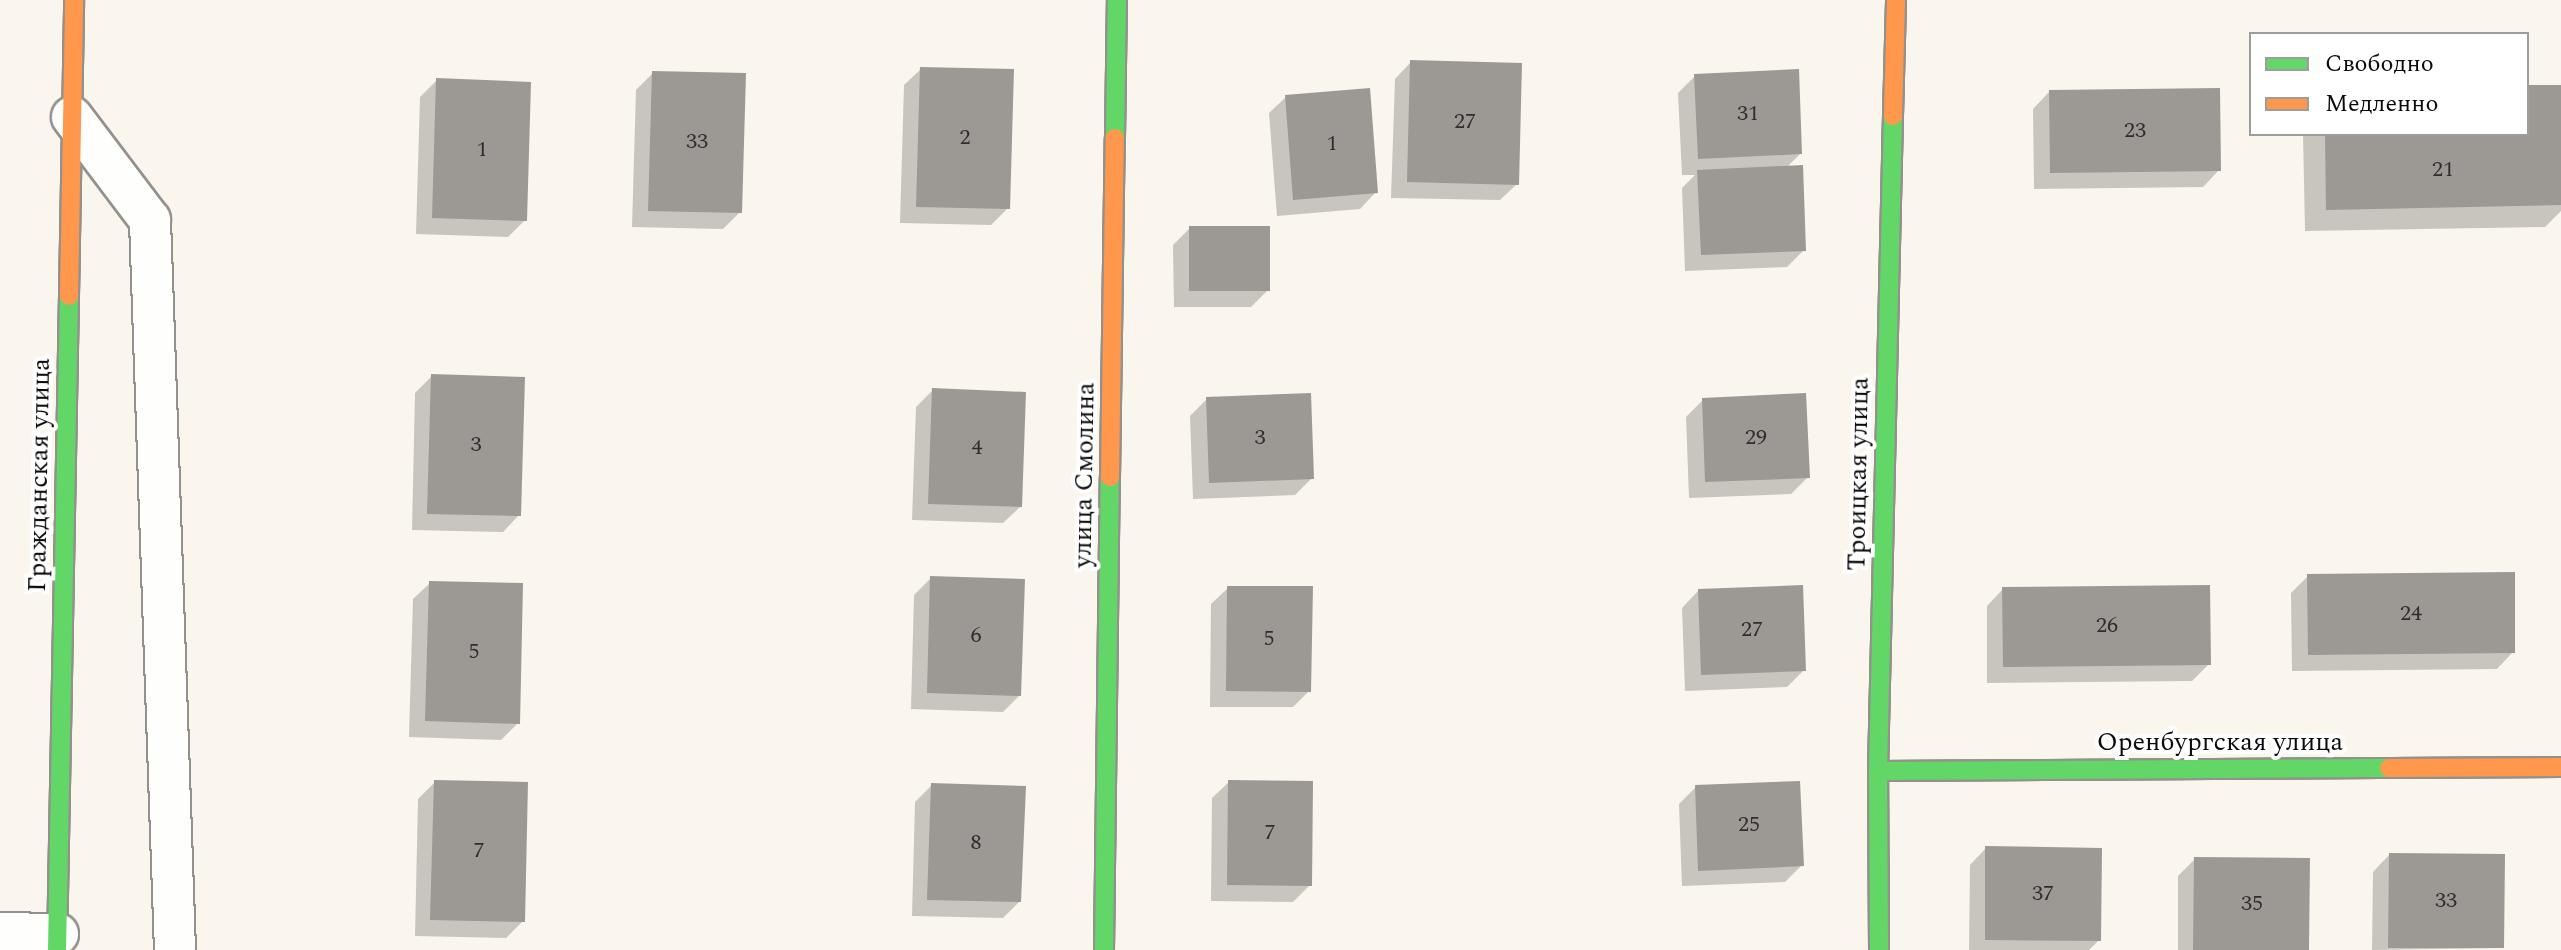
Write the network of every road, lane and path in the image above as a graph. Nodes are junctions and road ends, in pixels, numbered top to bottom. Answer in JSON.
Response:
{"nodes":[{"id":1,"x":74,"y":0,"type":"edge"},
{"id":2,"x":1117,"y":0,"type":"edge"},
{"id":3,"x":1896,"y":0,"type":"edge"},
{"id":4,"x":72,"y":117,"type":"junction"},
{"id":5,"x":2561,"y":767,"type":"edge"},
{"id":6,"x":1878,"y":771,"type":"junction"},
{"id":7,"x":0,"y":933,"type":"edge"},
{"id":8,"x":58,"y":942,"type":"edge"},
{"id":9,"x":175,"y":950,"type":"edge"},
{"id":10,"x":1104,"y":950,"type":"edge"},
{"id":11,"x":1879,"y":950,"type":"edge"}],
"edges":[{"from":1,"to":4,"type":"street","name":"Гражданская улица"},
{"from":2,"to":10,"type":"street","name":"улица Смолина"},
{"from":3,"to":6,"type":"street","name":"Троицкая улица"},
{"from":4,"to":8,"type":"street","name":"Гражданская улица"},
{"from":4,"to":9,"type":"lane"},
{"from":5,"to":6,"type":"street","name":"Оренбургская улица"},
{"from":6,"to":11,"type":"street","name":"Троицкая улица"},
{"from":7,"to":8,"type":"lane"}]}
